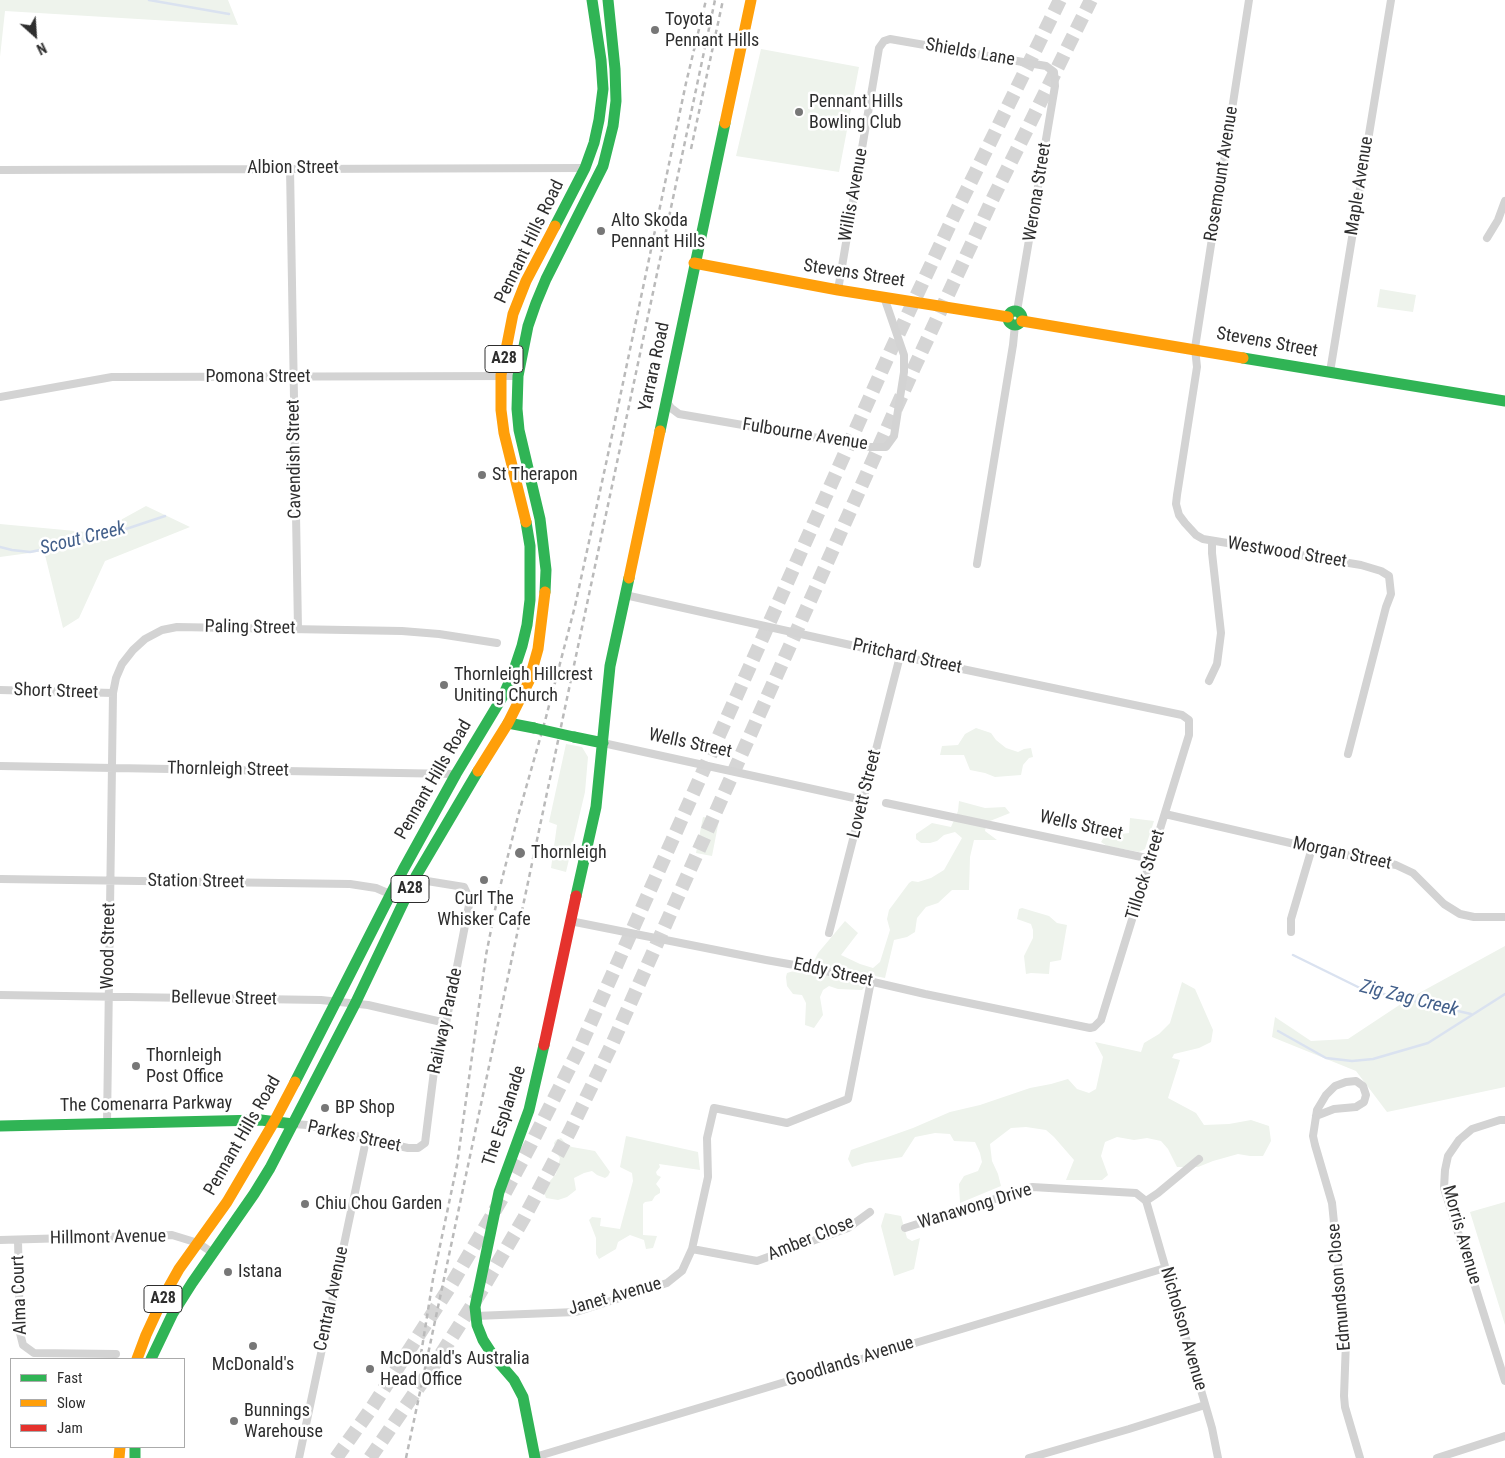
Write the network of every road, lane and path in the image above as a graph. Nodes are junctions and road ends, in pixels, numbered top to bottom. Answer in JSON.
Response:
{"nodes":[{"id":1,"x":592,"y":0,"type":"edge"},
{"id":2,"x":608,"y":0,"type":"edge"},
{"id":3,"x":751,"y":0,"type":"edge"},
{"id":4,"x":1249,"y":0,"type":"edge"},
{"id":5,"x":1391,"y":0,"type":"edge"},
{"id":6,"x":884,"y":41,"type":"joint"},
{"id":7,"x":1054,"y":72,"type":"joint"},
{"id":8,"x":290,"y":168,"type":"junction"},
{"id":9,"x":585,"y":168,"type":"junction"},
{"id":10,"x":0,"y":170,"type":"edge"},
{"id":11,"x":1505,"y":201,"type":"edge"},
{"id":12,"x":1487,"y":238,"type":"dead end"},
{"id":13,"x":694,"y":264,"type":"junction"},
{"id":14,"x":838,"y":290,"type":"junction"},
{"id":15,"x":884,"y":297,"type":"junction"},
{"id":16,"x":1016,"y":318,"type":"junction"},
{"id":17,"x":1195,"y":348,"type":"junction"},
{"id":18,"x":1330,"y":372,"type":"junction"},
{"id":19,"x":501,"y":376,"type":"junction"},
{"id":20,"x":518,"y":376,"type":"junction"},
{"id":21,"x":294,"y":377,"type":"junction"},
{"id":22,"x":0,"y":397,"type":"edge"},
{"id":23,"x":665,"y":400,"type":"junction"},
{"id":24,"x":1505,"y":401,"type":"edge"},
{"id":25,"x":1212,"y":541,"type":"junction"},
{"id":26,"x":977,"y":564,"type":"dead end"},
{"id":27,"x":625,"y":595,"type":"junction"},
{"id":28,"x":298,"y":629,"type":"junction"},
{"id":29,"x":497,"y":644,"type":"dead end"},
{"id":30,"x":900,"y":656,"type":"junction"},
{"id":31,"x":1209,"y":681,"type":"dead end"},
{"id":32,"x":0,"y":690,"type":"edge"},
{"id":33,"x":113,"y":693,"type":"junction"},
{"id":34,"x":1188,"y":720,"type":"joint"},
{"id":35,"x":508,"y":723,"type":"junction"},
{"id":36,"x":603,"y":743,"type":"junction"},
{"id":37,"x":468,"y":754,"type":"junction"},
{"id":38,"x":1348,"y":754,"type":"dead end"},
{"id":39,"x":0,"y":766,"type":"edge"},
{"id":40,"x":112,"y":768,"type":"junction"},
{"id":41,"x":456,"y":774,"type":"junction"},
{"id":42,"x":863,"y":800,"type":"junction"},
{"id":43,"x":886,"y":802,"type":"dead end"},
{"id":44,"x":1165,"y":814,"type":"junction"},
{"id":45,"x":1312,"y":848,"type":"junction"},
{"id":46,"x":1151,"y":859,"type":"junction"},
{"id":47,"x":416,"y":876,"type":"junction"},
{"id":48,"x":0,"y":879,"type":"edge"},
{"id":49,"x":110,"y":881,"type":"junction"},
{"id":50,"x":390,"y":894,"type":"junction"},
{"id":51,"x":1505,"y":917,"type":"edge"},
{"id":52,"x":570,"y":921,"type":"junction"},
{"id":53,"x":1291,"y":932,"type":"dead end"},
{"id":54,"x":830,"y":933,"type":"dead end"},
{"id":55,"x":871,"y":981,"type":"junction"},
{"id":56,"x":0,"y":995,"type":"edge"},
{"id":57,"x":109,"y":997,"type":"junction"},
{"id":58,"x":335,"y":1002,"type":"junction"},
{"id":59,"x":355,"y":1004,"type":"junction"},
{"id":60,"x":446,"y":1023,"type":"junction"},
{"id":61,"x":1094,"y":1027,"type":"joint"},
{"id":62,"x":1316,"y":1116,"type":"junction"},
{"id":63,"x":1505,"y":1120,"type":"edge"},
{"id":64,"x":274,"y":1122,"type":"junction"},
{"id":65,"x":107,"y":1124,"type":"junction"},
{"id":66,"x":293,"y":1124,"type":"junction"},
{"id":67,"x":0,"y":1126,"type":"edge"},
{"id":68,"x":366,"y":1140,"type":"junction"},
{"id":69,"x":414,"y":1149,"type":"joint"},
{"id":70,"x":1199,"y":1159,"type":"dead end"},
{"id":71,"x":1146,"y":1201,"type":"junction"},
{"id":72,"x":870,"y":1212,"type":"dead end"},
{"id":73,"x":905,"y":1228,"type":"dead end"},
{"id":74,"x":0,"y":1240,"type":"edge"},
{"id":75,"x":18,"y":1240,"type":"junction"},
{"id":76,"x":198,"y":1243,"type":"junction"},
{"id":77,"x":692,"y":1248,"type":"junction"},
{"id":78,"x":213,"y":1253,"type":"junction"},
{"id":79,"x":1165,"y":1268,"type":"junction"},
{"id":80,"x":475,"y":1316,"type":"junction"},
{"id":81,"x":116,"y":1354,"type":"dead end"},
{"id":82,"x":137,"y":1358,"type":"edge"},
{"id":83,"x":151,"y":1358,"type":"edge"},
{"id":84,"x":1505,"y":1381,"type":"edge"},
{"id":85,"x":1206,"y":1405,"type":"junction"},
{"id":86,"x":1505,"y":1436,"type":"edge"},
{"id":87,"x":299,"y":1458,"type":"edge"},
{"id":88,"x":535,"y":1458,"type":"edge"},
{"id":89,"x":1029,"y":1458,"type":"edge"},
{"id":90,"x":1218,"y":1458,"type":"edge"},
{"id":91,"x":1360,"y":1458,"type":"edge"},
{"id":92,"x":1440,"y":1458,"type":"edge"}],
"edges":[{"from":1,"to":9,"type":"main road","name":"Pennant Hills Road","number":"A28"},
{"from":2,"to":20,"type":"main road","name":"Pennant Hills Road","number":"A28"},
{"from":3,"to":13,"type":"main road","name":"Yarrara Road"},
{"from":4,"to":17,"type":"street","name":"Rosemount Avenue"},
{"from":5,"to":18,"type":"street","name":"Maple Avenue"},
{"from":6,"to":7,"type":"street","name":"Shields Lane"},
{"from":6,"to":14,"type":"street","name":"Willis Avenue"},
{"from":7,"to":16,"type":"street","name":"Werona Street"},
{"from":8,"to":9,"type":"street","name":"Albion Street"},
{"from":8,"to":10,"type":"street","name":"Albion Street"},
{"from":8,"to":21,"type":"street","name":"Cavendish Street"},
{"from":9,"to":19,"type":"main road","name":"Pennant Hills Road","number":"A28"},
{"from":11,"to":12,"type":"street"},
{"from":13,"to":14,"type":"main road","name":"Stevens Street"},
{"from":13,"to":23,"type":"main road","name":"Yarrara Road"},
{"from":14,"to":15,"type":"main road","name":"Stevens Street"},
{"from":15,"to":16,"type":"main road","name":"Stevens Street"},
{"from":15,"to":23,"type":"street","name":"Fulbourne Avenue"},
{"from":16,"to":17,"type":"main road","name":"Stevens Street"},
{"from":16,"to":26,"type":"street","name":"Werona Street"},
{"from":17,"to":18,"type":"main road","name":"Stevens Street"},
{"from":17,"to":25,"type":"street","name":"Westwood Street"},
{"from":18,"to":24,"type":"main road","name":"Stevens Street"},
{"from":19,"to":20,"type":"street","name":"Pomona Street"},
{"from":19,"to":21,"type":"street","name":"Pomona Street"},
{"from":19,"to":37,"type":"main road","name":"Pennant Hills Road","number":"A28"},
{"from":20,"to":35,"type":"main road","name":"Pennant Hills Road","number":"A28"},
{"from":21,"to":22,"type":"street","name":"Pomona Street"},
{"from":21,"to":28,"type":"street","name":"Cavendish Street"},
{"from":23,"to":27,"type":"main road","name":"Yarrara Road"},
{"from":25,"to":31,"type":"street"},
{"from":25,"to":38,"type":"street","name":"Westwood Street"},
{"from":27,"to":30,"type":"street","name":"Pritchard Street"},
{"from":27,"to":36,"type":"main road","name":"Yarrara Road"},
{"from":28,"to":29,"type":"street","name":"Paling Street"},
{"from":28,"to":33,"type":"street","name":"Paling Street"},
{"from":30,"to":34,"type":"street","name":"Pritchard Street"},
{"from":30,"to":42,"type":"street","name":"Lovett Street"},
{"from":32,"to":33,"type":"street","name":"Short Street"},
{"from":33,"to":40,"type":"street","name":"Paling Street"},
{"from":34,"to":44,"type":"street","name":"Tillock Street"},
{"from":35,"to":36,"type":"main road","name":"Wells Street","bridge":true},
{"from":35,"to":37,"type":"main road"},
{"from":35,"to":47,"type":"main road","name":"Pennant Hills Road","number":"A28"},
{"from":36,"to":42,"type":"street","name":"Wells Street"},
{"from":36,"to":52,"type":"main road","name":"The Esplanade"},
{"from":37,"to":41,"type":"main road","name":"Pennant Hills Road","number":"A28"},
{"from":39,"to":40,"type":"street","name":"Thornleigh Street"},
{"from":40,"to":41,"type":"street","name":"Thornleigh Street"},
{"from":40,"to":49,"type":"street","name":"Wood Street"},
{"from":41,"to":50,"type":"main road","name":"Pennant Hills Road","number":"A28"},
{"from":42,"to":54,"type":"street","name":"Lovett Street"},
{"from":43,"to":46,"type":"street","name":"Wells Street"},
{"from":44,"to":45,"type":"street","name":"Morgan Street"},
{"from":44,"to":46,"type":"street","name":"Tillock Street"},
{"from":45,"to":51,"type":"street","name":"Morgan Street"},
{"from":45,"to":53,"type":"street"},
{"from":46,"to":61,"type":"street","name":"Tillock Street"},
{"from":47,"to":59,"type":"main road","name":"Pennant Hills Road","number":"A28"},
{"from":47,"to":60,"type":"street","name":"Railway Parade"},
{"from":48,"to":49,"type":"street","name":"Station Street"},
{"from":49,"to":50,"type":"street","name":"Station Street"},
{"from":49,"to":57,"type":"street","name":"Wood Street"},
{"from":50,"to":58,"type":"main road","name":"Pennant Hills Road","number":"A28"},
{"from":52,"to":55,"type":"street","name":"Eddy Street"},
{"from":52,"to":80,"type":"main road","name":"The Esplanade"},
{"from":55,"to":61,"type":"street","name":"Eddy Street"},
{"from":55,"to":77,"type":"street","name":"Janet Avenue"},
{"from":56,"to":57,"type":"street","name":"Bellevue Street"},
{"from":57,"to":58,"type":"street","name":"Bellevue Street"},
{"from":57,"to":65,"type":"street","name":"Wood Street"},
{"from":58,"to":59,"type":"street","name":"Bellevue Street"},
{"from":58,"to":64,"type":"main road","name":"Pennant Hills Road","number":"A28"},
{"from":59,"to":60,"type":"street","name":"Bellevue Street"},
{"from":59,"to":66,"type":"main road","name":"Pennant Hills Road","number":"A28"},
{"from":60,"to":69,"type":"street","name":"Railway Parade"},
{"from":62,"to":62,"type":"street","name":"Edmundson Close"},
{"from":62,"to":91,"type":"street","name":"Edmundson Close"},
{"from":63,"to":84,"type":"street","name":"Morris Avenue"},
{"from":64,"to":65,"type":"main road","name":"The Comenarra Parkway"},
{"from":64,"to":66,"type":"main road","name":"The Comenarra Parkway"},
{"from":64,"to":76,"type":"main road","name":"Pennant Hills Road","number":"A28"},
{"from":65,"to":67,"type":"main road","name":"The Comenarra Parkway"},
{"from":66,"to":68,"type":"street","name":"Parkes Street"},
{"from":66,"to":78,"type":"main road","name":"Pennant Hills Road","number":"A28"},
{"from":68,"to":69,"type":"street","name":"Parkes Street"},
{"from":68,"to":87,"type":"street","name":"Central Avenue"},
{"from":70,"to":71,"type":"street"},
{"from":71,"to":73,"type":"street","name":"Wanawong Drive"},
{"from":71,"to":79,"type":"street","name":"Nicholson Avenue"},
{"from":72,"to":77,"type":"street","name":"Amber Close"},
{"from":74,"to":75,"type":"street","name":"Hillmont Avenue"},
{"from":75,"to":76,"type":"street","name":"Hillmont Avenue"},
{"from":75,"to":81,"type":"street","name":"Alma Court"},
{"from":76,"to":78,"type":"street","name":"Hillmont Avenue"},
{"from":76,"to":82,"type":"main road","name":"Pennant Hills Road","number":"A28"},
{"from":77,"to":80,"type":"street","name":"Janet Avenue"},
{"from":78,"to":83,"type":"main road","name":"Pennant Hills Road","number":"A28"},
{"from":79,"to":85,"type":"street","name":"Nicholson Avenue"},
{"from":79,"to":88,"type":"street","name":"Goodlands Avenue"},
{"from":80,"to":88,"type":"main road","name":"The Esplanade"},
{"from":85,"to":89,"type":"street"},
{"from":85,"to":90,"type":"street","name":"Nicholson Avenue"},
{"from":86,"to":92,"type":"street"}]}
